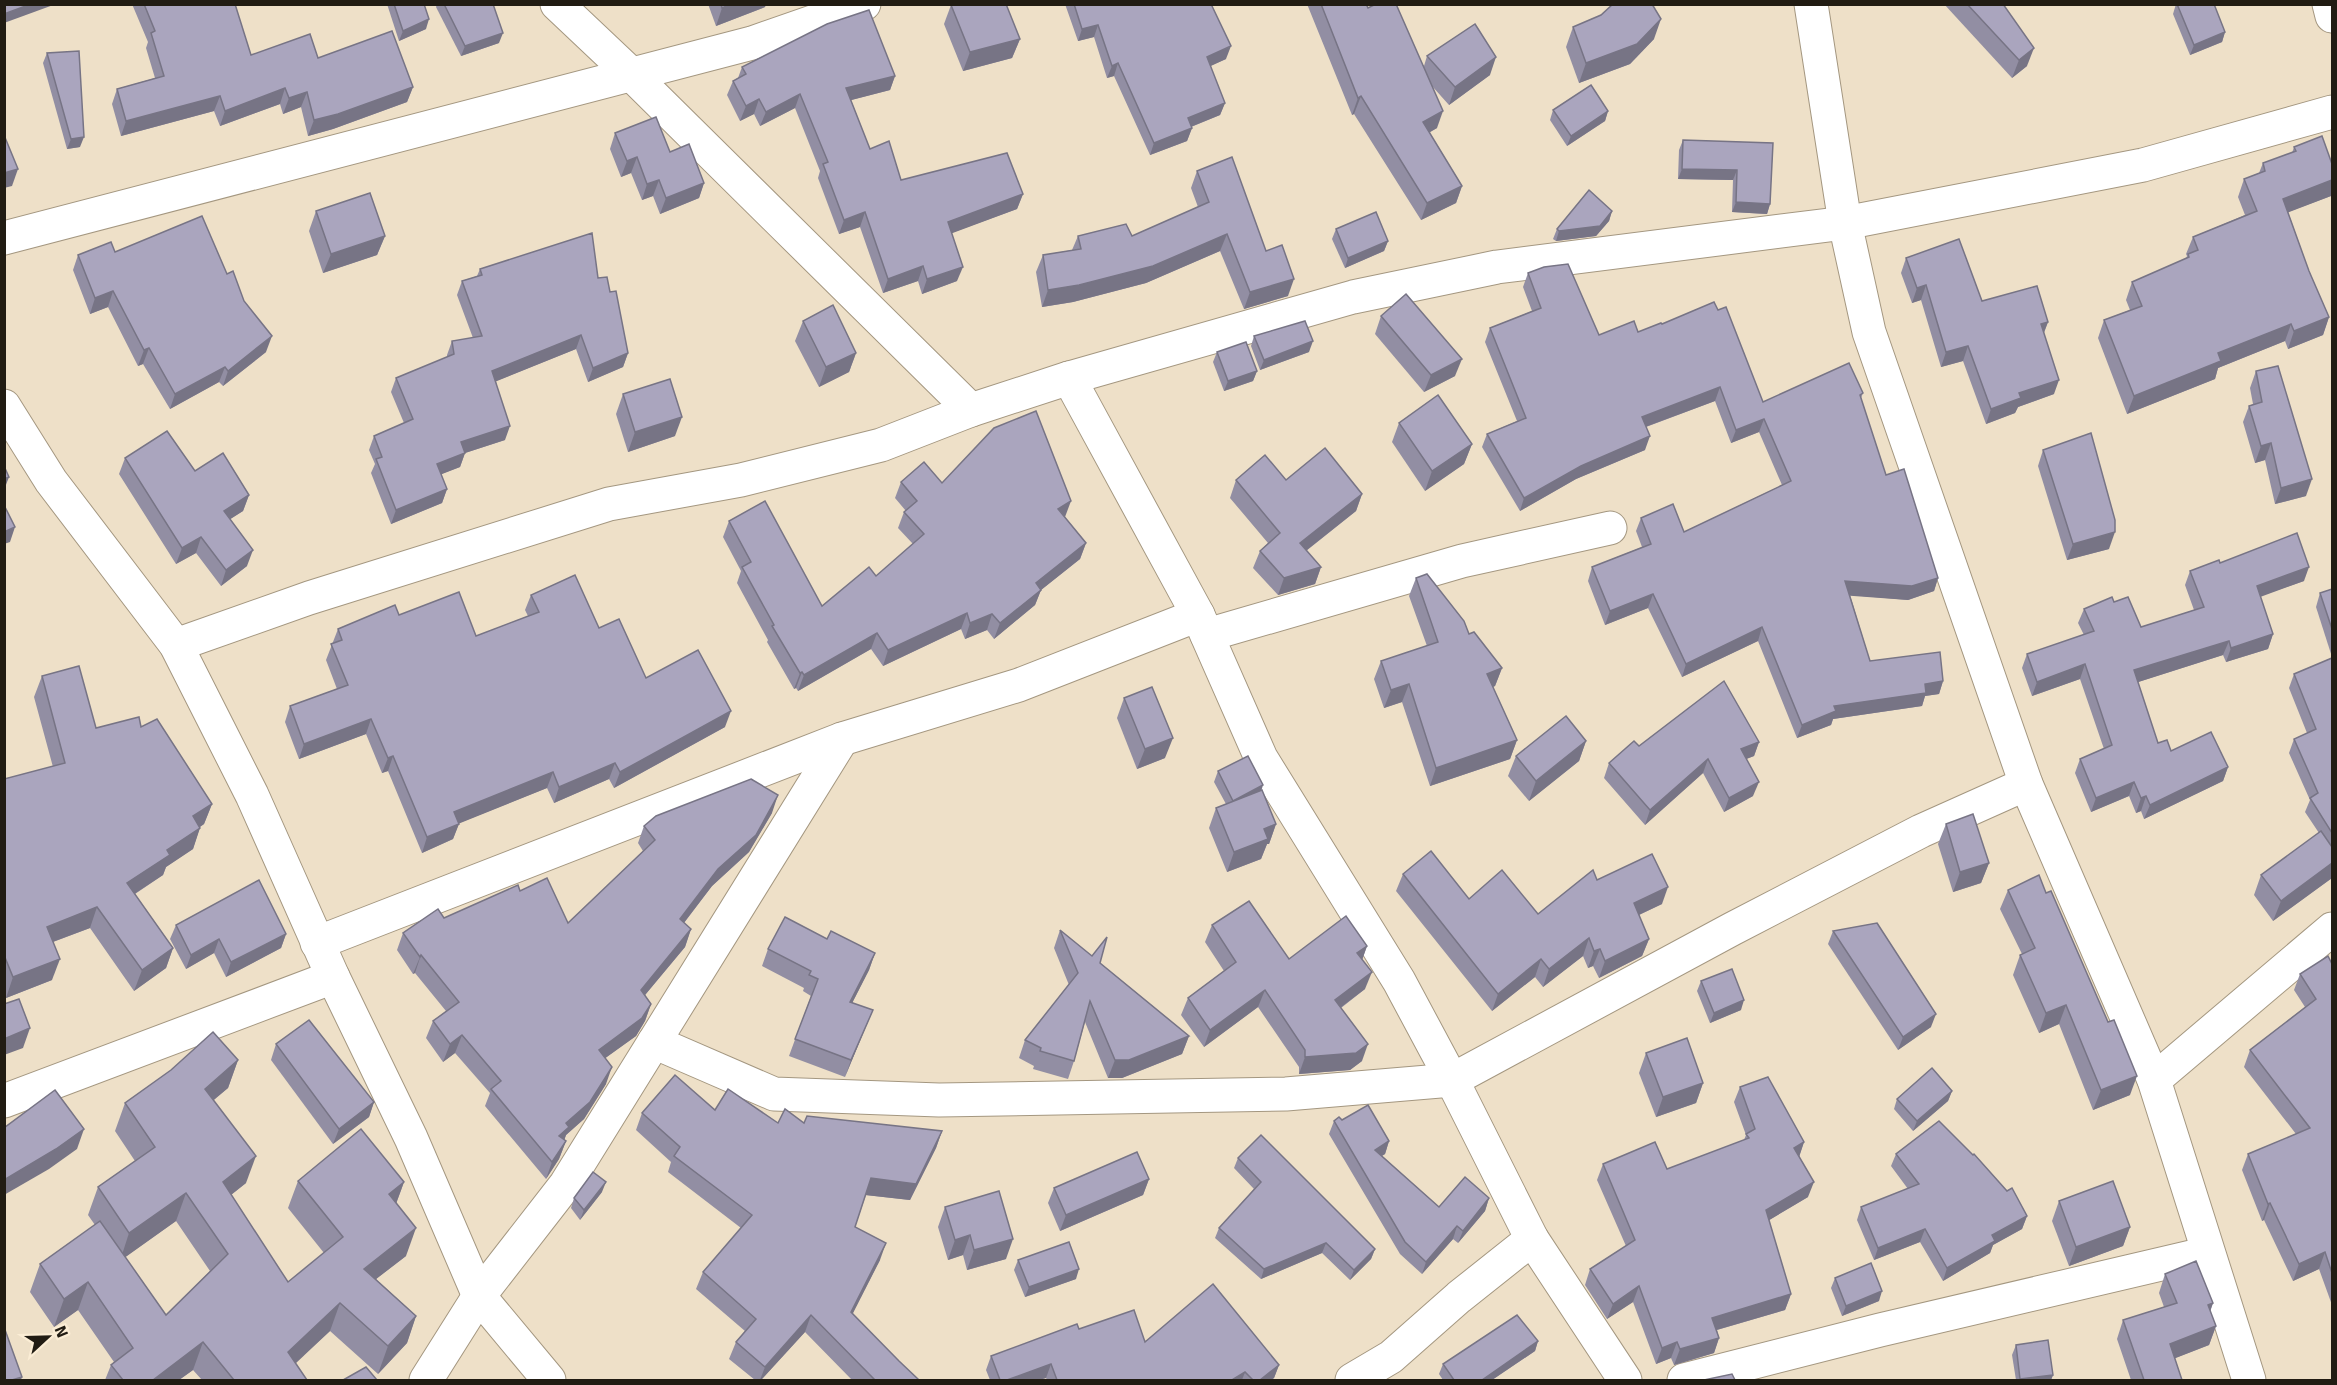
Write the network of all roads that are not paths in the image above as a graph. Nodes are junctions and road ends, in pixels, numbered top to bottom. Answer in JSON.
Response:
{"nodes":[{"id":1,"x":557,"y":4,"type":"edge"},
{"id":2,"x":864,"y":4,"type":"edge"},
{"id":3,"x":1811,"y":4,"type":"edge"},
{"id":4,"x":2330,"y":4,"type":"edge"},
{"id":5,"x":2332,"y":16,"type":"edge"},
{"id":6,"x":630,"y":73,"type":"junction"},
{"id":7,"x":2332,"y":112,"type":"edge"},
{"id":8,"x":1845,"y":223,"type":"junction"},
{"id":9,"x":4,"y":238,"type":"edge"},
{"id":10,"x":1069,"y":378,"type":"junction"},
{"id":11,"x":4,"y":406,"type":"edge"},
{"id":12,"x":971,"y":410,"type":"junction"},
{"id":13,"x":1610,"y":528,"type":"dead end"},
{"id":14,"x":1203,"y":625,"type":"junction"},
{"id":15,"x":176,"y":645,"type":"junction"},
{"id":16,"x":842,"y":739,"type":"junction"},
{"id":17,"x":2026,"y":784,"type":"junction"},
{"id":18,"x":2332,"y":929,"type":"edge"},
{"id":19,"x":317,"y":943,"type":"junction"},
{"id":20,"x":333,"y":977,"type":"junction"},
{"id":21,"x":654,"y":1042,"type":"junction"},
{"id":22,"x":1452,"y":1080,"type":"junction"},
{"id":23,"x":2154,"y":1080,"type":"junction"},
{"id":24,"x":4,"y":1101,"type":"edge"},
{"id":25,"x":1532,"y":1239,"type":"junction"},
{"id":26,"x":2208,"y":1253,"type":"junction"},
{"id":27,"x":479,"y":1296,"type":"junction"},
{"id":28,"x":426,"y":1380,"type":"edge"},
{"id":29,"x":549,"y":1380,"type":"edge"},
{"id":30,"x":1352,"y":1380,"type":"edge"},
{"id":31,"x":1625,"y":1380,"type":"edge"},
{"id":32,"x":1684,"y":1380,"type":"edge"},
{"id":33,"x":2249,"y":1380,"type":"edge"}],
"edges":[{"from":1,"to":6,"type":"street"},
{"from":2,"to":6,"type":"street"},
{"from":3,"to":8,"type":"street"},
{"from":4,"to":5,"type":"street"},
{"from":6,"to":9,"type":"street"},
{"from":6,"to":12,"type":"street"},
{"from":7,"to":8,"type":"street"},
{"from":8,"to":10,"type":"street"},
{"from":8,"to":17,"type":"street"},
{"from":10,"to":12,"type":"street"},
{"from":10,"to":14,"type":"street"},
{"from":11,"to":15,"type":"street"},
{"from":12,"to":15,"type":"street"},
{"from":13,"to":14,"type":"street"},
{"from":14,"to":16,"type":"street"},
{"from":14,"to":22,"type":"street"},
{"from":15,"to":19,"type":"street"},
{"from":16,"to":19,"type":"street"},
{"from":16,"to":21,"type":"street"},
{"from":17,"to":22,"type":"street"},
{"from":17,"to":23,"type":"street"},
{"from":18,"to":23,"type":"street"},
{"from":19,"to":20,"type":"street"},
{"from":20,"to":24,"type":"street"},
{"from":20,"to":27,"type":"street"},
{"from":21,"to":22,"type":"street"},
{"from":21,"to":27,"type":"street"},
{"from":22,"to":25,"type":"street"},
{"from":23,"to":26,"type":"street"},
{"from":25,"to":30,"type":"street"},
{"from":25,"to":31,"type":"street"},
{"from":26,"to":32,"type":"street"},
{"from":26,"to":33,"type":"street"},
{"from":27,"to":28,"type":"street"},
{"from":27,"to":29,"type":"street"}]}
